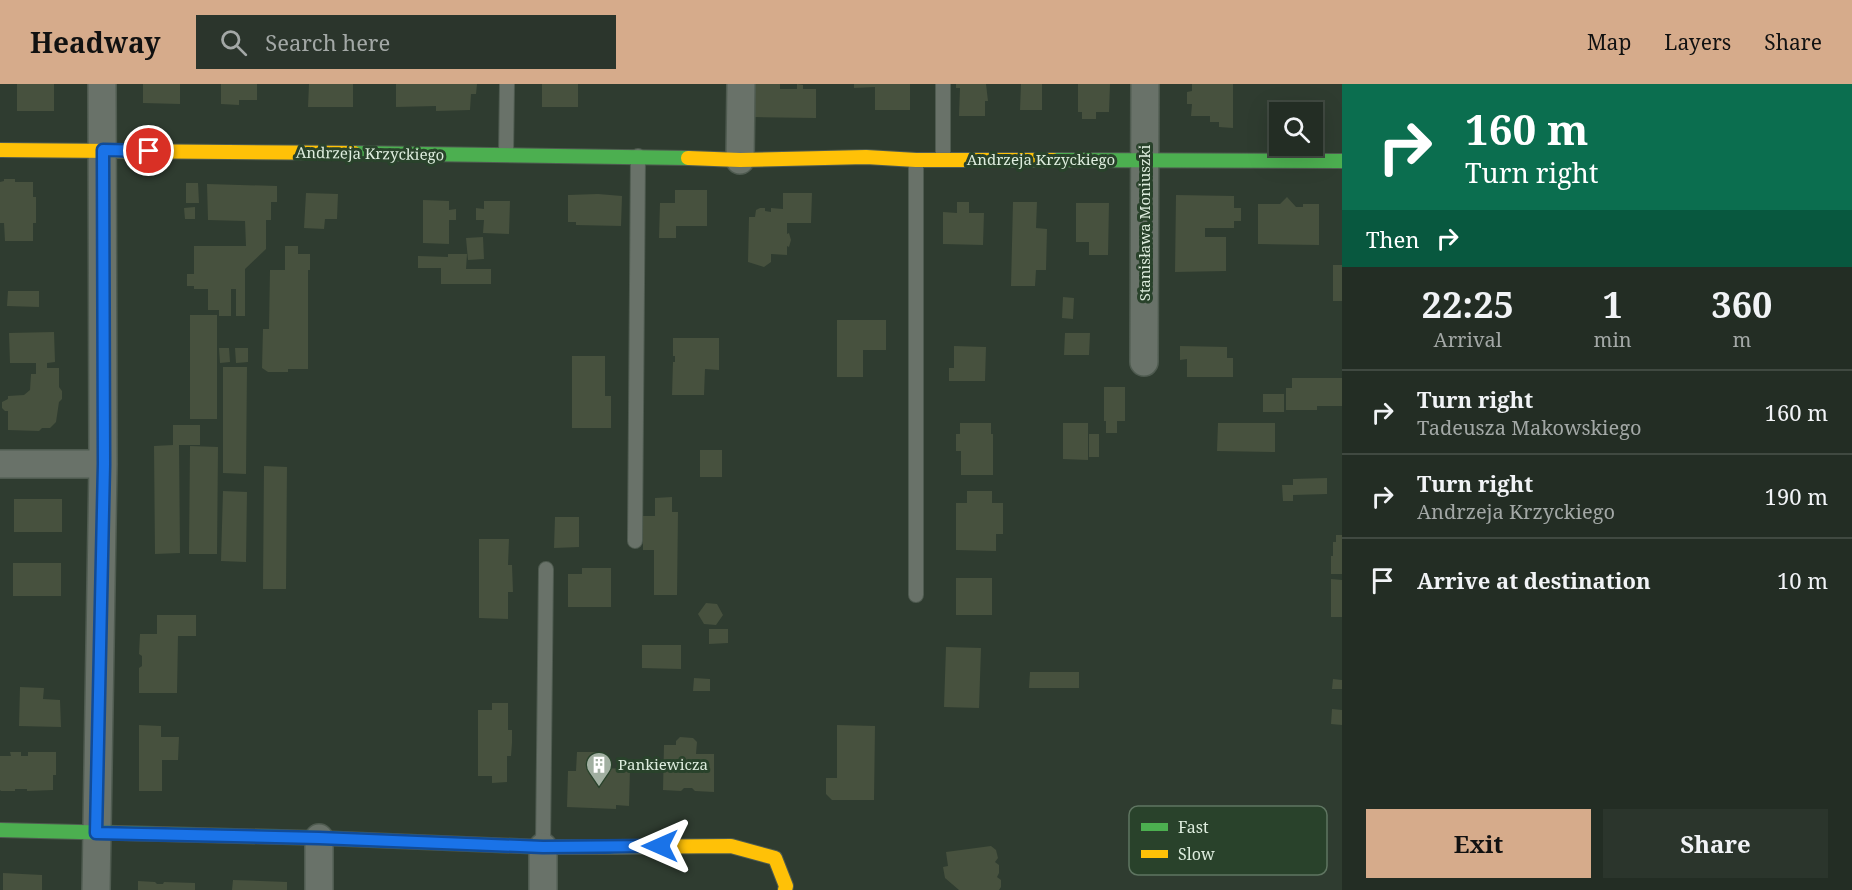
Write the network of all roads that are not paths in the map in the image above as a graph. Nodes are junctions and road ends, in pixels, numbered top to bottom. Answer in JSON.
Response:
{"nodes":[{"id":1,"x":102,"y":84,"type":"edge"},
{"id":2,"x":507,"y":84,"type":"edge"},
{"id":3,"x":741,"y":84,"type":"edge"},
{"id":4,"x":943,"y":84,"type":"edge"},
{"id":5,"x":1145,"y":84,"type":"edge"},
{"id":6,"x":0,"y":150,"type":"edge"},
{"id":7,"x":103,"y":150,"type":"junction"},
{"id":8,"x":506,"y":155,"type":"junction"},
{"id":9,"x":638,"y":156,"type":"junction"},
{"id":10,"x":943,"y":159,"type":"junction"},
{"id":11,"x":740,"y":160,"type":"junction"},
{"id":12,"x":916,"y":160,"type":"junction"},
{"id":13,"x":1145,"y":160,"type":"junction"},
{"id":14,"x":1342,"y":161,"type":"edge"},
{"id":15,"x":1144,"y":362,"type":"dead end"},
{"id":16,"x":0,"y":464,"type":"edge"},
{"id":17,"x":104,"y":464,"type":"junction"},
{"id":18,"x":635,"y":541,"type":"dead end"},
{"id":19,"x":546,"y":569,"type":"dead end"},
{"id":20,"x":916,"y":595,"type":"dead end"},
{"id":21,"x":0,"y":830,"type":"edge"},
{"id":22,"x":96,"y":833,"type":"junction"},
{"id":23,"x":319,"y":838,"type":"junction"},
{"id":24,"x":543,"y":847,"type":"junction"},
{"id":25,"x":96,"y":890,"type":"edge"},
{"id":26,"x":319,"y":890,"type":"edge"},
{"id":27,"x":543,"y":890,"type":"edge"},
{"id":28,"x":785,"y":890,"type":"edge"}],
"edges":[{"from":1,"to":7,"type":"street"},
{"from":2,"to":8,"type":"lane"},
{"from":3,"to":11,"type":"street"},
{"from":4,"to":10,"type":"lane"},
{"from":5,"to":13,"type":"street","name":"Stanisława Moniuszki"},
{"from":6,"to":7,"type":"street","name":"Andrzeja Krzyckiego"},
{"from":7,"to":8,"type":"street","name":"Andrzeja Krzyckiego"},
{"from":7,"to":17,"type":"street"},
{"from":8,"to":9,"type":"street","name":"Andrzeja Krzyckiego"},
{"from":9,"to":11,"type":"street","name":"Andrzeja Krzyckiego"},
{"from":9,"to":18,"type":"lane"},
{"from":10,"to":12,"type":"street","name":"Andrzeja Krzyckiego"},
{"from":10,"to":13,"type":"street","name":"Andrzeja Krzyckiego"},
{"from":11,"to":12,"type":"street","name":"Andrzeja Krzyckiego"},
{"from":12,"to":20,"type":"lane"},
{"from":13,"to":14,"type":"street","name":"Andrzeja Krzyckiego"},
{"from":13,"to":15,"type":"street","name":"Stanisława Moniuszki"},
{"from":16,"to":17,"type":"street"},
{"from":17,"to":22,"type":"street"},
{"from":19,"to":24,"type":"lane"},
{"from":21,"to":22,"type":"street"},
{"from":22,"to":23,"type":"street"},
{"from":22,"to":25,"type":"street"},
{"from":23,"to":24,"type":"street"},
{"from":23,"to":26,"type":"street"},
{"from":24,"to":27,"type":"street"},
{"from":24,"to":28,"type":"street"}]}
